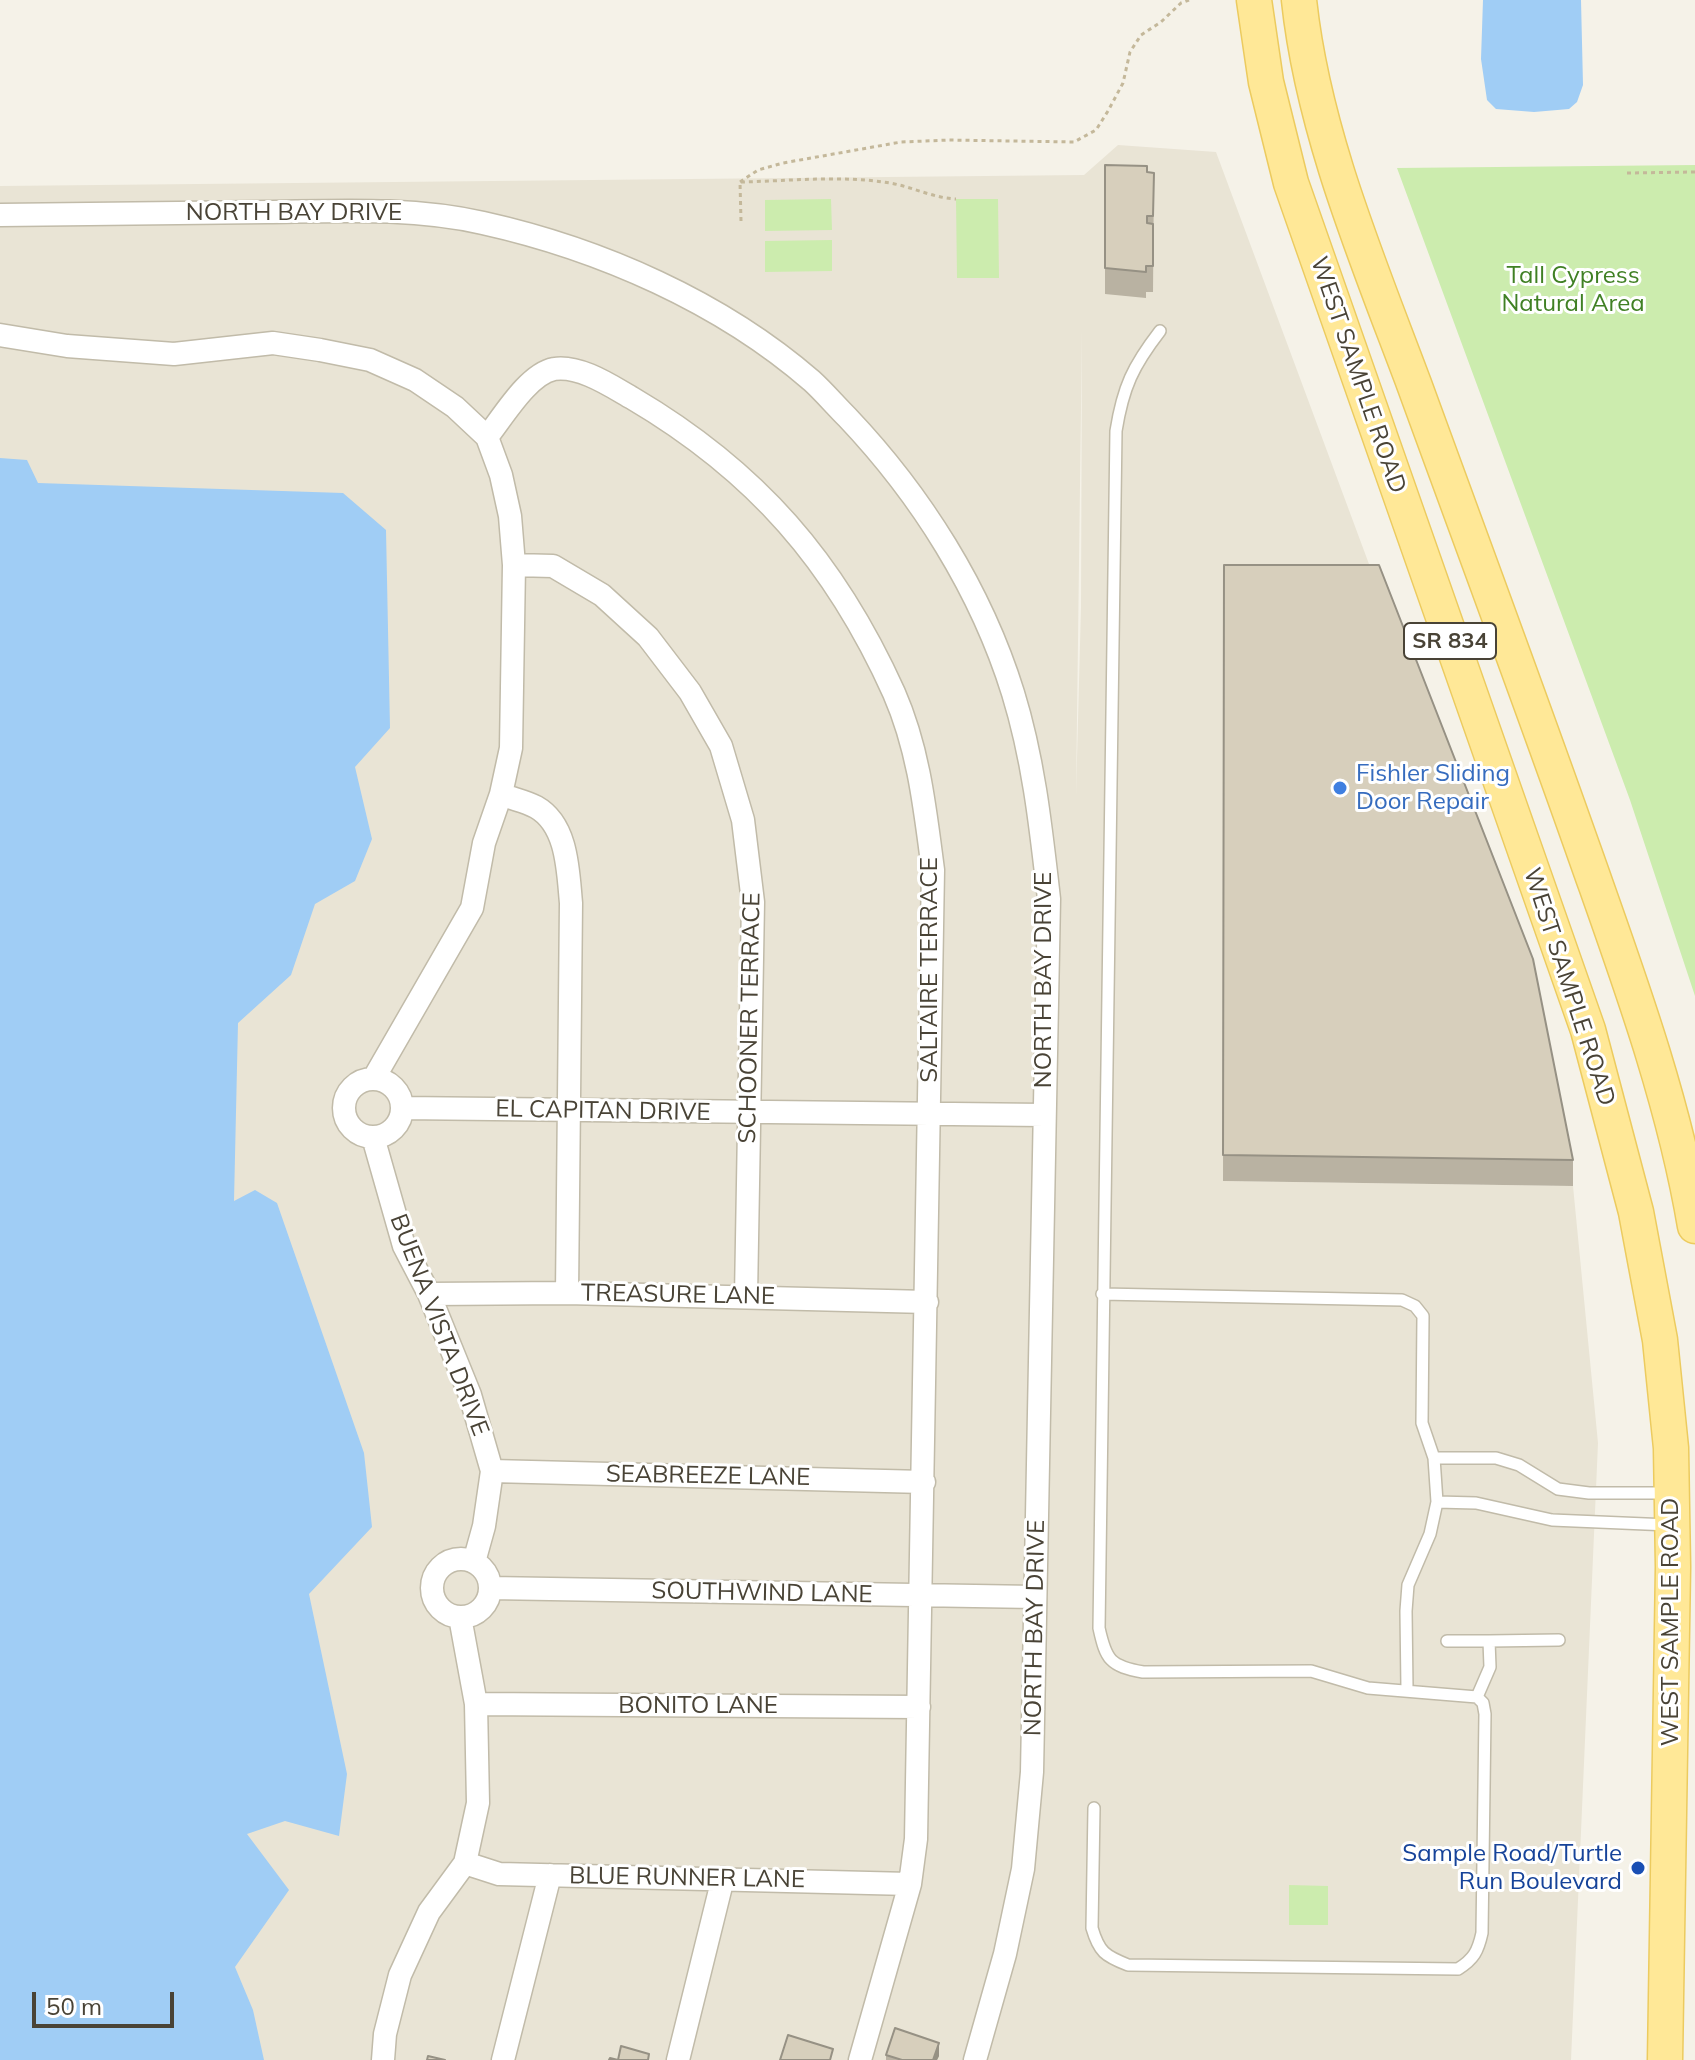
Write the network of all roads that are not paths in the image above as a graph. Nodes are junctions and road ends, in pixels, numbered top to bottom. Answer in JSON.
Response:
{"nodes":[{"id":1,"x":1254,"y":0,"type":"edge"},
{"id":2,"x":1298,"y":2,"type":"edge"},
{"id":3,"x":0,"y":215,"type":"edge"},
{"id":4,"x":1160,"y":331,"type":"dead end"},
{"id":5,"x":0,"y":335,"type":"edge"},
{"id":6,"x":487,"y":437,"type":"junction"},
{"id":7,"x":514,"y":565,"type":"junction"},
{"id":8,"x":501,"y":794,"type":"junction"},
{"id":9,"x":374,"y":1078,"type":"junction"},
{"id":10,"x":402,"y":1108,"type":"junction"},
{"id":11,"x":568,"y":1109,"type":"junction"},
{"id":12,"x":749,"y":1114,"type":"junction"},
{"id":13,"x":930,"y":1115,"type":"junction"},
{"id":14,"x":1044,"y":1115,"type":"junction"},
{"id":15,"x":373,"y":1137,"type":"junction"},
{"id":16,"x":1695,"y":1226,"type":"edge"},
{"id":17,"x":567,"y":1293,"type":"junction"},
{"id":18,"x":429,"y":1294,"type":"junction"},
{"id":19,"x":1102,"y":1294,"type":"junction"},
{"id":20,"x":746,"y":1296,"type":"junction"},
{"id":21,"x":927,"y":1302,"type":"junction"},
{"id":22,"x":1434,"y":1458,"type":"junction"},
{"id":23,"x":492,"y":1471,"type":"junction"},
{"id":24,"x":924,"y":1482,"type":"junction"},
{"id":25,"x":1437,"y":1502,"type":"junction"},
{"id":26,"x":1672,"y":1509,"type":"junction"},
{"id":27,"x":474,"y":1562,"type":"junction"},
{"id":28,"x":490,"y":1588,"type":"junction"},
{"id":29,"x":922,"y":1597,"type":"junction"},
{"id":30,"x":1035,"y":1597,"type":"junction"},
{"id":31,"x":460,"y":1617,"type":"junction"},
{"id":32,"x":1559,"y":1640,"type":"dead end"},
{"id":33,"x":1447,"y":1641,"type":"dead end"},
{"id":34,"x":1489,"y":1641,"type":"junction"},
{"id":35,"x":1407,"y":1689,"type":"junction"},
{"id":36,"x":1477,"y":1697,"type":"junction"},
{"id":37,"x":476,"y":1704,"type":"junction"},
{"id":38,"x":919,"y":1707,"type":"junction"},
{"id":39,"x":1094,"y":1808,"type":"dead end"},
{"id":40,"x":465,"y":1863,"type":"junction"},
{"id":41,"x":550,"y":1875,"type":"junction"},
{"id":42,"x":723,"y":1878,"type":"junction"},
{"id":43,"x":910,"y":1884,"type":"junction"},
{"id":44,"x":383,"y":2060,"type":"edge"},
{"id":45,"x":503,"y":2060,"type":"edge"},
{"id":46,"x":678,"y":2060,"type":"edge"},
{"id":47,"x":860,"y":2060,"type":"edge"},
{"id":48,"x":975,"y":2060,"type":"edge"},
{"id":49,"x":1665,"y":2060,"type":"edge"}],
"edges":[{"from":1,"to":26,"type":"main road","name":"WEST SAMPLE ROAD","number":"SR 834"},
{"from":2,"to":16,"type":"main road","name":"WEST SAMPLE ROAD","number":"SR 834"},
{"from":3,"to":14,"type":"street","name":"NORTH BAY DRIVE"},
{"from":4,"to":19,"type":"lane"},
{"from":5,"to":6,"type":"street"},
{"from":6,"to":7,"type":"street"},
{"from":6,"to":13,"type":"street","name":"SALTAIRE TERRACE"},
{"from":7,"to":8,"type":"street"},
{"from":7,"to":12,"type":"street","name":"SCHOONER TERRACE"},
{"from":8,"to":9,"type":"street"},
{"from":8,"to":11,"type":"street"},
{"from":9,"to":10,"type":"street"},
{"from":9,"to":15,"type":"street"},
{"from":10,"to":11,"type":"street","name":"EL CAPITAN DRIVE"},
{"from":10,"to":15,"type":"street"},
{"from":11,"to":12,"type":"street","name":"EL CAPITAN DRIVE"},
{"from":11,"to":17,"type":"street"},
{"from":12,"to":13,"type":"street","name":"EL CAPITAN DRIVE"},
{"from":12,"to":20,"type":"street","name":"SCHOONER TERRACE"},
{"from":13,"to":14,"type":"street","name":"EL CAPITAN DRIVE"},
{"from":13,"to":21,"type":"street","name":"SALTAIRE TERRACE"},
{"from":14,"to":30,"type":"street","name":"NORTH BAY DRIVE"},
{"from":15,"to":18,"type":"street","name":"BUENA VISTA DRIVE"},
{"from":17,"to":18,"type":"street","name":"TREASURE LANE"},
{"from":17,"to":20,"type":"street","name":"TREASURE LANE"},
{"from":18,"to":23,"type":"street","name":"BUENA VISTA DRIVE"},
{"from":19,"to":22,"type":"lane"},
{"from":19,"to":35,"type":"lane"},
{"from":20,"to":21,"type":"street","name":"TREASURE LANE"},
{"from":21,"to":24,"type":"street","name":"SALTAIRE TERRACE"},
{"from":22,"to":25,"type":"lane"},
{"from":22,"to":26,"type":"lane"},
{"from":23,"to":24,"type":"street","name":"SEABREEZE LANE"},
{"from":23,"to":27,"type":"street","name":"BUENA VISTA DRIVE"},
{"from":24,"to":29,"type":"street","name":"SALTAIRE TERRACE"},
{"from":25,"to":26,"type":"lane"},
{"from":25,"to":35,"type":"lane"},
{"from":26,"to":49,"type":"main road","name":"WEST SAMPLE ROAD","number":"SR 834"},
{"from":27,"to":28,"type":"street"},
{"from":27,"to":31,"type":"street"},
{"from":28,"to":29,"type":"street","name":"SOUTHWIND LANE"},
{"from":28,"to":31,"type":"street"},
{"from":29,"to":30,"type":"street","name":"SOUTHWIND LANE"},
{"from":29,"to":38,"type":"street","name":"SALTAIRE TERRACE"},
{"from":30,"to":48,"type":"street","name":"NORTH BAY DRIVE"},
{"from":31,"to":37,"type":"street"},
{"from":32,"to":34,"type":"lane"},
{"from":33,"to":34,"type":"lane"},
{"from":34,"to":36,"type":"lane"},
{"from":35,"to":36,"type":"lane"},
{"from":36,"to":39,"type":"lane"},
{"from":37,"to":38,"type":"street","name":"BONITO LANE"},
{"from":37,"to":40,"type":"street"},
{"from":38,"to":43,"type":"street","name":"SALTAIRE TERRACE"},
{"from":40,"to":41,"type":"street","name":"BLUE RUNNER LANE"},
{"from":40,"to":44,"type":"street"},
{"from":41,"to":42,"type":"street","name":"BLUE RUNNER LANE"},
{"from":41,"to":45,"type":"street"},
{"from":42,"to":43,"type":"street","name":"BLUE RUNNER LANE"},
{"from":42,"to":46,"type":"street"},
{"from":43,"to":47,"type":"street","name":"SALTAIRE TERRACE"}]}
